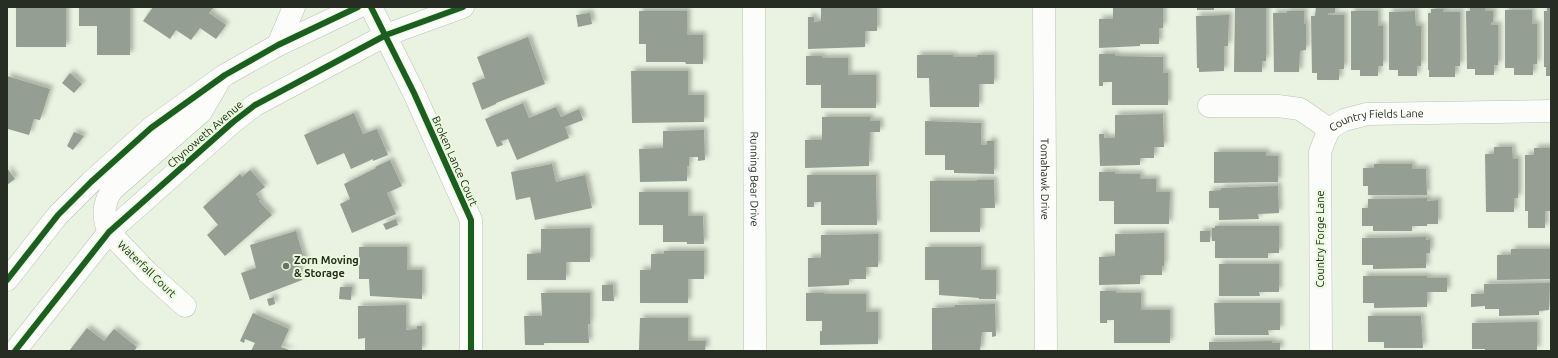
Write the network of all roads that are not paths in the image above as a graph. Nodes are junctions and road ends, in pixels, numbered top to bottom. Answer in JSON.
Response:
{"nodes":[{"id":1,"x":294,"y":7,"type":"edge"},
{"id":2,"x":358,"y":7,"type":"edge"},
{"id":3,"x":371,"y":7,"type":"edge"},
{"id":4,"x":464,"y":7,"type":"edge"},
{"id":5,"x":754,"y":7,"type":"edge"},
{"id":6,"x":1044,"y":7,"type":"edge"},
{"id":7,"x":386,"y":35,"type":"junction"},
{"id":8,"x":278,"y":45,"type":"junction"},
{"id":9,"x":225,"y":75,"type":"junction"},
{"id":10,"x":1209,"y":106,"type":"dead end"},
{"id":11,"x":1551,"y":112,"type":"edge"},
{"id":12,"x":1329,"y":129,"type":"junction"},
{"id":13,"x":109,"y":232,"type":"junction"},
{"id":14,"x":7,"y":280,"type":"edge"},
{"id":15,"x":185,"y":306,"type":"dead end"},
{"id":16,"x":15,"y":351,"type":"edge"},
{"id":17,"x":471,"y":351,"type":"edge"},
{"id":18,"x":755,"y":351,"type":"edge"},
{"id":19,"x":1046,"y":351,"type":"edge"},
{"id":20,"x":1321,"y":351,"type":"edge"}],
"edges":[{"from":1,"to":8,"type":"street"},
{"from":2,"to":8,"type":"street"},
{"from":3,"to":7,"type":"street","name":"Broken Lance Court"},
{"from":4,"to":7,"type":"street","name":"Chynoweth Avenue"},
{"from":5,"to":18,"type":"street","name":"Running Bear Drive"},
{"from":6,"to":19,"type":"street","name":"Tomahawk Drive"},
{"from":7,"to":13,"type":"street","name":"Chynoweth Avenue"},
{"from":7,"to":17,"type":"street","name":"Broken Lance Court"},
{"from":8,"to":9,"type":"street"},
{"from":9,"to":13,"type":"street"},
{"from":9,"to":14,"type":"street"},
{"from":10,"to":12,"type":"street","name":"Country Fields Lane"},
{"from":11,"to":12,"type":"street","name":"Country Fields Lane"},
{"from":12,"to":20,"type":"street","name":"Country Forge Lane"},
{"from":13,"to":15,"type":"street","name":"Waterfall Court"},
{"from":13,"to":16,"type":"street","name":"Chynoweth Avenue"}]}
